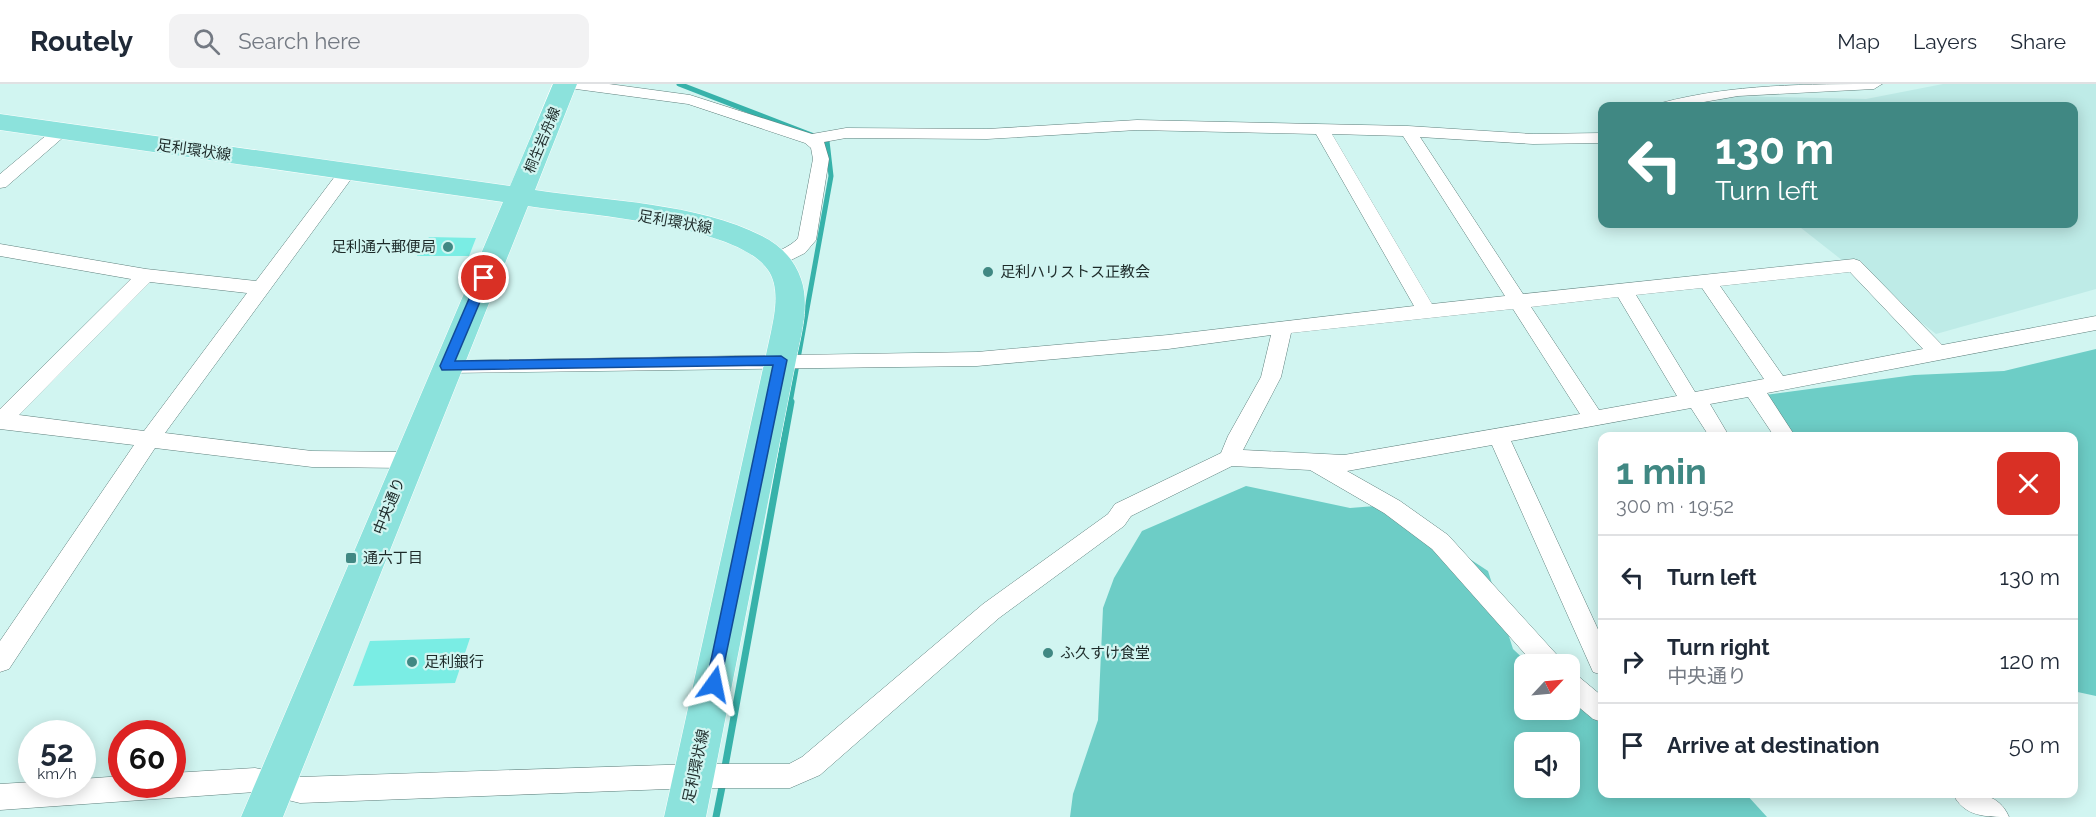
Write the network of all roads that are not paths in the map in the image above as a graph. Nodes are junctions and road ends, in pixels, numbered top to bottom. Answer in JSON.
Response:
{"nodes":[{"id":1,"x":565,"y":84,"type":"edge"},
{"id":2,"x":576,"y":84,"type":"edge"},
{"id":3,"x":1874,"y":84,"type":"edge"},
{"id":4,"x":1672,"y":102,"type":"edge"},
{"id":5,"x":0,"y":122,"type":"edge"},
{"id":6,"x":1321,"y":129,"type":"junction"},
{"id":7,"x":61,"y":131,"type":"junction"},
{"id":8,"x":1408,"y":131,"type":"junction"},
{"id":9,"x":1598,"y":138,"type":"edge"},
{"id":10,"x":811,"y":139,"type":"junction"},
{"id":11,"x":348,"y":171,"type":"junction"},
{"id":12,"x":0,"y":183,"type":"edge"},
{"id":13,"x":519,"y":195,"type":"junction"},
{"id":14,"x":0,"y":250,"type":"edge"},
{"id":15,"x":777,"y":261,"type":"junction"},
{"id":16,"x":146,"y":275,"type":"junction"},
{"id":17,"x":1707,"y":281,"type":"junction"},
{"id":18,"x":260,"y":288,"type":"junction"},
{"id":19,"x":1623,"y":290,"type":"junction"},
{"id":20,"x":1518,"y":302,"type":"junction"},
{"id":21,"x":1427,"y":312,"type":"junction"},
{"id":22,"x":2096,"y":323,"type":"edge"},
{"id":23,"x":1282,"y":327,"type":"junction"},
{"id":24,"x":1937,"y":351,"type":"junction"},
{"id":25,"x":781,"y":360,"type":"junction"},
{"id":26,"x":447,"y":366,"type":"junction"},
{"id":27,"x":1777,"y":383,"type":"junction"},
{"id":28,"x":1752,"y":388,"type":"junction"},
{"id":29,"x":1693,"y":400,"type":"junction"},
{"id":30,"x":1596,"y":419,"type":"junction"},
{"id":31,"x":2,"y":423,"type":"edge"},
{"id":32,"x":1606,"y":432,"type":"edge"},
{"id":33,"x":1716,"y":432,"type":"edge"},
{"id":34,"x":1782,"y":432,"type":"edge"},
{"id":35,"x":1499,"y":436,"type":"junction"},
{"id":36,"x":150,"y":438,"type":"junction"},
{"id":37,"x":1230,"y":458,"type":"junction"},
{"id":38,"x":408,"y":460,"type":"junction"},
{"id":39,"x":1316,"y":463,"type":"junction"},
{"id":40,"x":1540,"y":654,"type":"edge"},
{"id":41,"x":1598,"y":655,"type":"edge"},
{"id":42,"x":0,"y":661,"type":"edge"},
{"id":43,"x":1580,"y":693,"type":"edge"},
{"id":44,"x":1598,"y":707,"type":"edge"},
{"id":45,"x":695,"y":776,"type":"junction"},
{"id":46,"x":275,"y":786,"type":"junction"},
{"id":47,"x":0,"y":796,"type":"edge"},
{"id":48,"x":1970,"y":798,"type":"edge"},
{"id":49,"x":262,"y":817,"type":"edge"},
{"id":50,"x":685,"y":817,"type":"edge"},
{"id":51,"x":1996,"y":817,"type":"edge"}],
"edges":[{"from":1,"to":13,"type":"main road","name":"桐生岩舟線"},
{"from":2,"to":10,"type":"street"},
{"from":3,"to":4,"type":"street"},
{"from":5,"to":7,"type":"main road","name":"足利環状線"},
{"from":6,"to":8,"type":"street"},
{"from":6,"to":10,"type":"street"},
{"from":6,"to":21,"type":"street"},
{"from":7,"to":11,"type":"main road","name":"足利環状線"},
{"from":7,"to":12,"type":"street"},
{"from":8,"to":9,"type":"street"},
{"from":8,"to":20,"type":"street"},
{"from":10,"to":15,"type":"street"},
{"from":11,"to":13,"type":"main road","name":"足利環状線"},
{"from":11,"to":18,"type":"street"},
{"from":13,"to":15,"type":"main road","name":"足利環状線"},
{"from":13,"to":26,"type":"main road","name":"中央通り"},
{"from":14,"to":16,"type":"street"},
{"from":15,"to":25,"type":"main road","name":"足利環状線"},
{"from":16,"to":18,"type":"street"},
{"from":16,"to":31,"type":"street"},
{"from":17,"to":19,"type":"street"},
{"from":17,"to":24,"type":"street"},
{"from":17,"to":27,"type":"street"},
{"from":18,"to":36,"type":"street"},
{"from":19,"to":20,"type":"street"},
{"from":19,"to":29,"type":"street"},
{"from":20,"to":21,"type":"street"},
{"from":20,"to":30,"type":"street"},
{"from":21,"to":23,"type":"street"},
{"from":22,"to":24,"type":"street"},
{"from":23,"to":25,"type":"street"},
{"from":23,"to":37,"type":"street"},
{"from":24,"to":27,"type":"street"},
{"from":25,"to":26,"type":"street"},
{"from":25,"to":45,"type":"main road","name":"足利環状線"},
{"from":26,"to":38,"type":"main road","name":"中央通り"},
{"from":27,"to":28,"type":"street"},
{"from":28,"to":29,"type":"street"},
{"from":28,"to":34,"type":"street"},
{"from":29,"to":30,"type":"street"},
{"from":29,"to":33,"type":"street"},
{"from":30,"to":32,"type":"street"},
{"from":30,"to":35,"type":"street"},
{"from":31,"to":36,"type":"street"},
{"from":35,"to":39,"type":"street"},
{"from":35,"to":41,"type":"street"},
{"from":36,"to":38,"type":"street"},
{"from":36,"to":42,"type":"street"},
{"from":37,"to":39,"type":"street"},
{"from":37,"to":45,"type":"street"},
{"from":38,"to":46,"type":"main road","name":"中央通り"},
{"from":39,"to":40,"type":"street"},
{"from":43,"to":44,"type":"street"},
{"from":45,"to":46,"type":"street"},
{"from":45,"to":50,"type":"main road","name":"足利環状線"},
{"from":46,"to":47,"type":"street"},
{"from":46,"to":49,"type":"main road","name":"中央通り"},
{"from":48,"to":51,"type":"street"}]}
